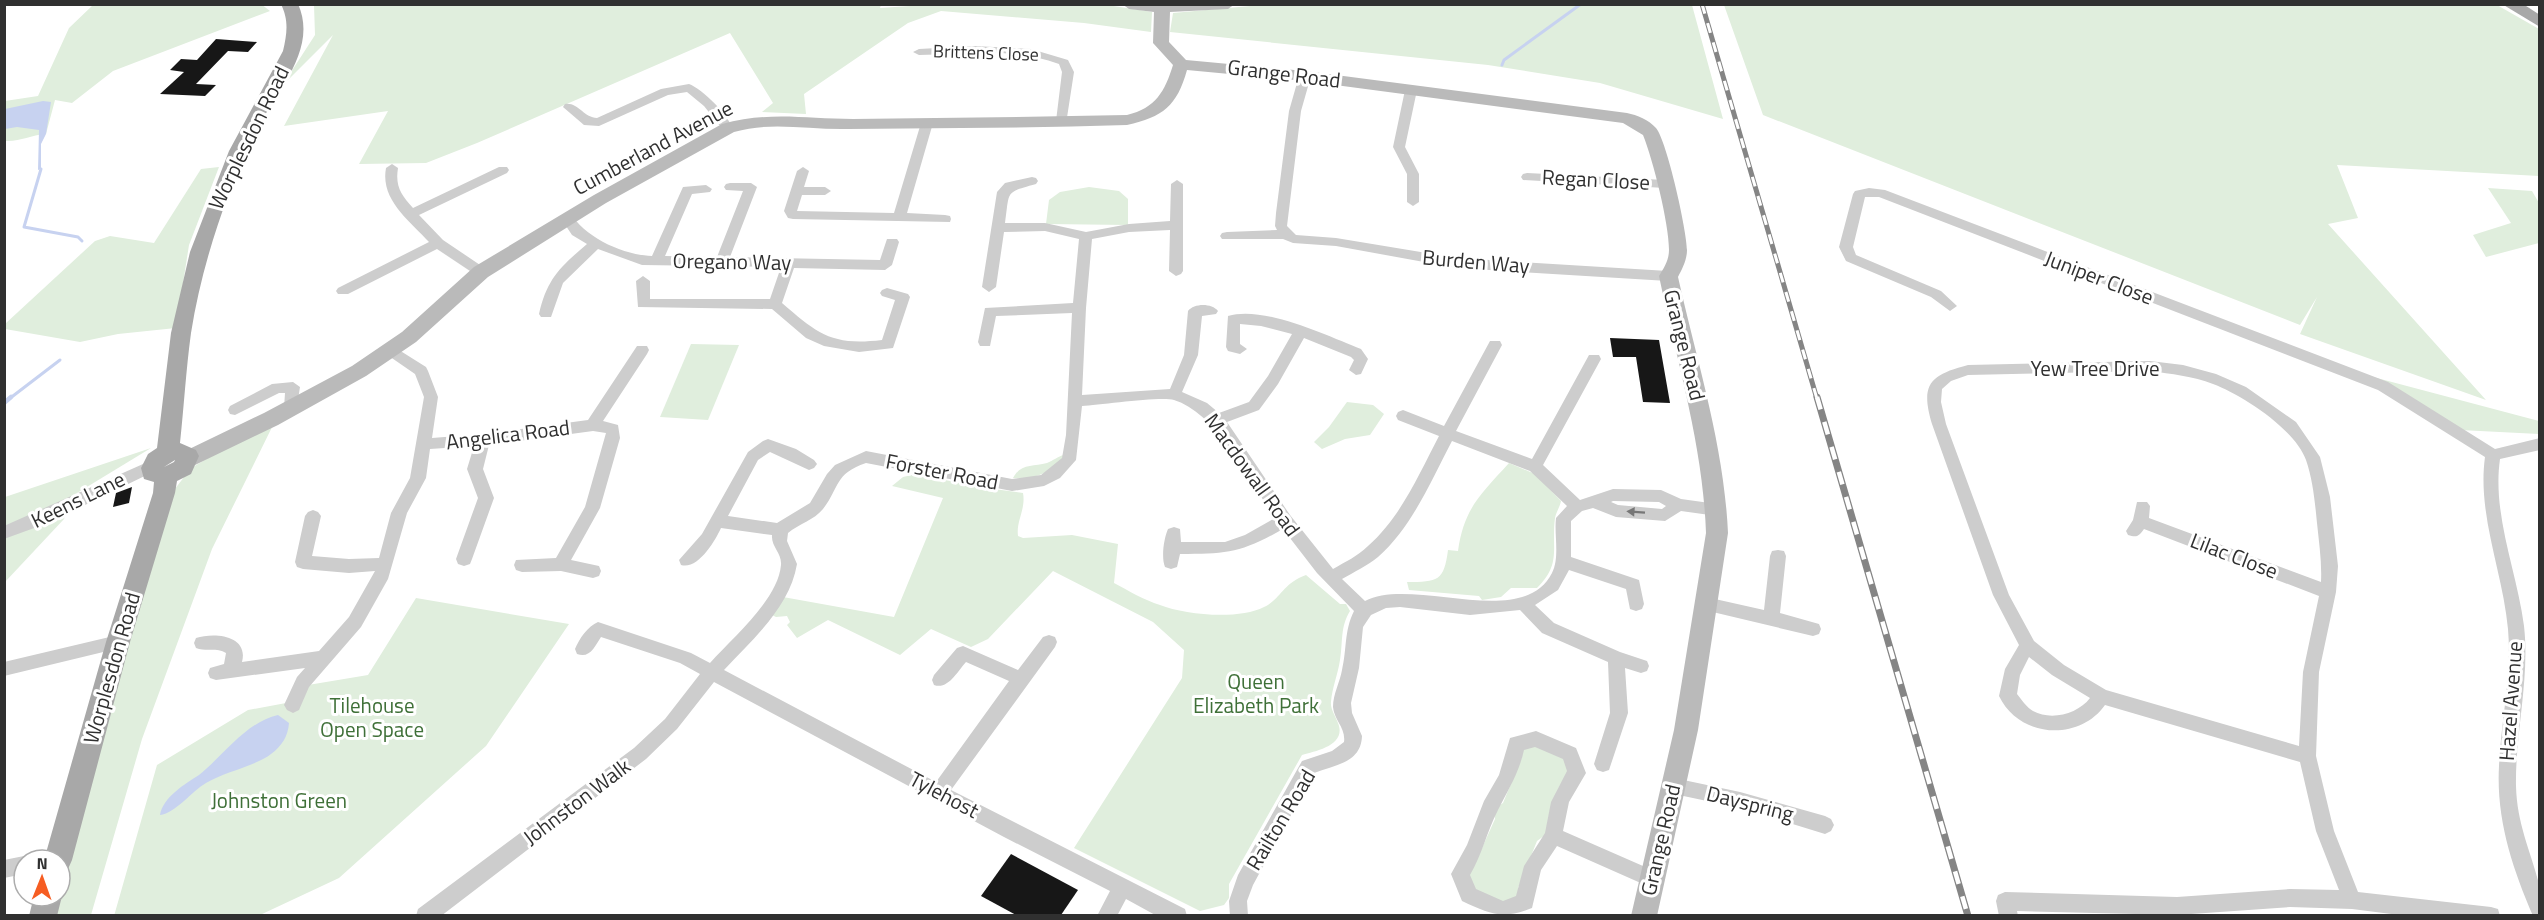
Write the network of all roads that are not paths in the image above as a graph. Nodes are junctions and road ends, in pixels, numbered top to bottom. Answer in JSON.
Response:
{"nodes":[{"id":1,"x":290,"y":4,"type":"edge"},
{"id":2,"x":1129,"y":4,"type":"edge"},
{"id":3,"x":1228,"y":4,"type":"edge"},
{"id":4,"x":2510,"y":4,"type":"edge"},
{"id":5,"x":1162,"y":8,"type":"junction"},
{"id":6,"x":2540,"y":22,"type":"edge"},
{"id":7,"x":920,"y":52,"type":"dead end"},
{"id":8,"x":1181,"y":64,"type":"junction"},
{"id":9,"x":1305,"y":76,"type":"junction"},
{"id":10,"x":1412,"y":90,"type":"junction"},
{"id":11,"x":569,"y":107,"type":"dead end"},
{"id":12,"x":1062,"y":121,"type":"junction"},
{"id":13,"x":927,"y":123,"type":"junction"},
{"id":14,"x":728,"y":128,"type":"junction"},
{"id":15,"x":392,"y":168,"type":"dead end"},
{"id":16,"x":503,"y":170,"type":"dead end"},
{"id":17,"x":803,"y":171,"type":"dead end"},
{"id":18,"x":1527,"y":177,"type":"dead end"},
{"id":19,"x":1032,"y":181,"type":"dead end"},
{"id":20,"x":1177,"y":184,"type":"dead end"},
{"id":21,"x":1665,"y":184,"type":"junction"},
{"id":22,"x":730,"y":187,"type":"dead end"},
{"id":23,"x":706,"y":189,"type":"dead end"},
{"id":24,"x":797,"y":191,"type":"junction"},
{"id":25,"x":825,"y":191,"type":"dead end"},
{"id":26,"x":1413,"y":202,"type":"dead end"},
{"id":27,"x":411,"y":214,"type":"junction"},
{"id":28,"x":899,"y":217,"type":"junction"},
{"id":29,"x":945,"y":219,"type":"dead end"},
{"id":30,"x":568,"y":220,"type":"junction"},
{"id":31,"x":1175,"y":225,"type":"junction"},
{"id":32,"x":998,"y":228,"type":"junction"},
{"id":33,"x":1286,"y":234,"type":"junction"},
{"id":34,"x":1086,"y":236,"type":"junction"},
{"id":35,"x":1227,"y":236,"type":"dead end"},
{"id":36,"x":892,"y":242,"type":"dead end"},
{"id":37,"x":438,"y":243,"type":"junction"},
{"id":38,"x":596,"y":244,"type":"junction"},
{"id":39,"x":657,"y":260,"type":"junction"},
{"id":40,"x":721,"y":262,"type":"junction"},
{"id":41,"x":789,"y":264,"type":"junction"},
{"id":42,"x":1176,"y":271,"type":"dead end"},
{"id":43,"x":481,"y":272,"type":"junction"},
{"id":44,"x":1668,"y":276,"type":"junction"},
{"id":45,"x":643,"y":281,"type":"dead end"},
{"id":46,"x":989,"y":287,"type":"dead end"},
{"id":47,"x":343,"y":291,"type":"dead end"},
{"id":48,"x":887,"y":292,"type":"dead end"},
{"id":49,"x":775,"y":304,"type":"junction"},
{"id":50,"x":1950,"y":306,"type":"dead end"},
{"id":51,"x":1078,"y":308,"type":"junction"},
{"id":52,"x":1211,"y":311,"type":"dead end"},
{"id":53,"x":546,"y":314,"type":"dead end"},
{"id":54,"x":1300,"y":333,"type":"junction"},
{"id":55,"x":985,"y":342,"type":"dead end"},
{"id":56,"x":1495,"y":345,"type":"dead end"},
{"id":57,"x":1240,"y":348,"type":"dead end"},
{"id":58,"x":392,"y":350,"type":"junction"},
{"id":59,"x":642,"y":350,"type":"dead end"},
{"id":60,"x":1594,"y":359,"type":"dead end"},
{"id":61,"x":1356,"y":370,"type":"dead end"},
{"id":62,"x":1174,"y":394,"type":"junction"},
{"id":63,"x":1075,"y":401,"type":"junction"},
{"id":64,"x":291,"y":408,"type":"junction"},
{"id":65,"x":235,"y":410,"type":"dead end"},
{"id":66,"x":1403,"y":416,"type":"dead end"},
{"id":67,"x":1217,"y":420,"type":"junction"},
{"id":68,"x":593,"y":425,"type":"junction"},
{"id":69,"x":1447,"y":435,"type":"junction"},
{"id":70,"x":483,"y":440,"type":"junction"},
{"id":71,"x":422,"y":444,"type":"junction"},
{"id":72,"x":2540,"y":444,"type":"edge"},
{"id":73,"x":2493,"y":455,"type":"junction"},
{"id":74,"x":168,"y":463,"type":"junction"},
{"id":75,"x":809,"y":464,"type":"dead end"},
{"id":76,"x":1535,"y":467,"type":"junction"},
{"id":77,"x":1577,"y":507,"type":"junction"},
{"id":78,"x":1717,"y":510,"type":"junction"},
{"id":79,"x":313,"y":516,"type":"dead end"},
{"id":80,"x":2139,"y":519,"type":"dead end"},
{"id":81,"x":1285,"y":520,"type":"junction"},
{"id":82,"x":717,"y":521,"type":"junction"},
{"id":83,"x":780,"y":530,"type":"junction"},
{"id":84,"x":4,"y":533,"type":"edge"},
{"id":85,"x":1172,"y":547,"type":"dead end"},
{"id":86,"x":1778,"y":556,"type":"dead end"},
{"id":87,"x":464,"y":559,"type":"dead end"},
{"id":88,"x":687,"y":560,"type":"dead end"},
{"id":89,"x":1563,"y":561,"type":"junction"},
{"id":90,"x":385,"y":564,"type":"junction"},
{"id":91,"x":561,"y":564,"type":"junction"},
{"id":92,"x":522,"y":565,"type":"dead end"},
{"id":93,"x":593,"y":571,"type":"dead end"},
{"id":94,"x":1331,"y":578,"type":"junction"},
{"id":95,"x":2328,"y":592,"type":"junction"},
{"id":96,"x":1522,"y":602,"type":"junction"},
{"id":97,"x":1636,"y":604,"type":"dead end"},
{"id":98,"x":1706,"y":604,"type":"junction"},
{"id":99,"x":1365,"y":611,"type":"junction"},
{"id":100,"x":1771,"y":618,"type":"junction"},
{"id":101,"x":1813,"y":629,"type":"dead end"},
{"id":102,"x":118,"y":642,"type":"junction"},
{"id":103,"x":1049,"y":642,"type":"dead end"},
{"id":104,"x":202,"y":643,"type":"dead end"},
{"id":105,"x":2028,"y":646,"type":"junction"},
{"id":106,"x":584,"y":650,"type":"dead end"},
{"id":107,"x":323,"y":658,"type":"junction"},
{"id":108,"x":1616,"y":658,"type":"junction"},
{"id":109,"x":1641,"y":666,"type":"dead end"},
{"id":110,"x":4,"y":669,"type":"edge"},
{"id":111,"x":712,"y":672,"type":"junction"},
{"id":112,"x":1021,"y":679,"type":"junction"},
{"id":113,"x":940,"y":680,"type":"dead end"},
{"id":114,"x":2101,"y":696,"type":"junction"},
{"id":115,"x":293,"y":705,"type":"dead end"},
{"id":116,"x":2307,"y":756,"type":"junction"},
{"id":117,"x":1603,"y":764,"type":"dead end"},
{"id":118,"x":1674,"y":786,"type":"junction"},
{"id":119,"x":939,"y":792,"type":"junction"},
{"id":120,"x":1825,"y":825,"type":"dead end"},
{"id":121,"x":1554,"y":836,"type":"junction"},
{"id":122,"x":57,"y":848,"type":"edge"},
{"id":123,"x":1652,"y":879,"type":"junction"},
{"id":124,"x":1122,"y":888,"type":"junction"},
{"id":125,"x":2352,"y":900,"type":"junction"},
{"id":126,"x":2540,"y":910,"type":"edge"},
{"id":127,"x":2179,"y":911,"type":"edge"},
{"id":128,"x":425,"y":915,"type":"edge"},
{"id":129,"x":1106,"y":915,"type":"edge"},
{"id":130,"x":1178,"y":915,"type":"edge"},
{"id":131,"x":1239,"y":915,"type":"edge"},
{"id":132,"x":1644,"y":915,"type":"edge"},
{"id":133,"x":2009,"y":915,"type":"edge"},
{"id":134,"x":2491,"y":915,"type":"edge"}],
"edges":[{"from":1,"to":74,"type":"main road","name":"Worplesdon Road"},
{"from":2,"to":5,"type":"street"},
{"from":3,"to":5,"type":"street"},
{"from":4,"to":6,"type":"main road"},
{"from":5,"to":8,"type":"street"},
{"from":7,"to":12,"type":"street","name":"Brittens Close"},
{"from":8,"to":9,"type":"street","name":"Grange Road"},
{"from":8,"to":12,"type":"street","name":"Cumberland Avenue"},
{"from":9,"to":10,"type":"street","name":"Grange Road"},
{"from":9,"to":33,"type":"street"},
{"from":10,"to":21,"type":"street","name":"Grange Road"},
{"from":10,"to":26,"type":"street"},
{"from":11,"to":14,"type":"street"},
{"from":12,"to":13,"type":"street","name":"Cumberland Avenue"},
{"from":13,"to":14,"type":"street","name":"Cumberland Avenue"},
{"from":13,"to":28,"type":"street"},
{"from":14,"to":30,"type":"street","name":"Cumberland Avenue"},
{"from":15,"to":27,"type":"street"},
{"from":16,"to":27,"type":"street"},
{"from":17,"to":24,"type":"street"},
{"from":18,"to":21,"type":"street","name":"Regan Close"},
{"from":19,"to":32,"type":"street"},
{"from":20,"to":31,"type":"street"},
{"from":21,"to":44,"type":"street","name":"Grange Road"},
{"from":22,"to":40,"type":"street"},
{"from":23,"to":39,"type":"street"},
{"from":24,"to":25,"type":"street"},
{"from":24,"to":28,"type":"street"},
{"from":27,"to":37,"type":"street"},
{"from":28,"to":29,"type":"street"},
{"from":30,"to":38,"type":"street","name":"Oregano Way"},
{"from":30,"to":43,"type":"street","name":"Cumberland Avenue"},
{"from":31,"to":34,"type":"street"},
{"from":31,"to":42,"type":"street"},
{"from":32,"to":34,"type":"street"},
{"from":32,"to":46,"type":"street"},
{"from":33,"to":35,"type":"street","name":"Burden Way"},
{"from":33,"to":44,"type":"street","name":"Burden Way"},
{"from":34,"to":51,"type":"street","name":"Forster Road"},
{"from":36,"to":41,"type":"street","name":"Oregano Way"},
{"from":37,"to":43,"type":"street"},
{"from":37,"to":47,"type":"street"},
{"from":38,"to":39,"type":"street","name":"Oregano Way"},
{"from":38,"to":53,"type":"street"},
{"from":39,"to":40,"type":"street","name":"Oregano Way"},
{"from":40,"to":41,"type":"street","name":"Oregano Way"},
{"from":41,"to":49,"type":"street"},
{"from":43,"to":58,"type":"street","name":"Cumberland Avenue"},
{"from":44,"to":78,"type":"street","name":"Grange Road"},
{"from":45,"to":49,"type":"street"},
{"from":48,"to":49,"type":"street"},
{"from":50,"to":73,"type":"street","name":"Juniper Close"},
{"from":51,"to":55,"type":"street"},
{"from":51,"to":63,"type":"street","name":"Forster Road"},
{"from":52,"to":62,"type":"street"},
{"from":54,"to":57,"type":"street"},
{"from":54,"to":61,"type":"street"},
{"from":54,"to":67,"type":"street"},
{"from":56,"to":69,"type":"street"},
{"from":58,"to":64,"type":"street","name":"Cumberland Avenue"},
{"from":58,"to":71,"type":"street"},
{"from":59,"to":68,"type":"street","name":"Angelica Road"},
{"from":60,"to":76,"type":"street"},
{"from":62,"to":63,"type":"street","name":"Macdowall Road"},
{"from":62,"to":67,"type":"street","name":"Macdowall Road"},
{"from":63,"to":83,"type":"street","name":"Forster Road"},
{"from":64,"to":65,"type":"street"},
{"from":64,"to":74,"type":"street","name":"Cumberland Avenue"},
{"from":66,"to":69,"type":"street"},
{"from":67,"to":81,"type":"street","name":"Macdowall Road"},
{"from":68,"to":70,"type":"street","name":"Angelica Road"},
{"from":68,"to":91,"type":"street","name":"Angelica Road"},
{"from":69,"to":76,"type":"street"},
{"from":69,"to":94,"type":"street"},
{"from":70,"to":71,"type":"street","name":"Angelica Road"},
{"from":70,"to":87,"type":"street"},
{"from":71,"to":90,"type":"street"},
{"from":72,"to":73,"type":"street"},
{"from":73,"to":126,"type":"street","name":"Hazel Avenue"},
{"from":74,"to":84,"type":"street","name":"Keens Lane"},
{"from":74,"to":102,"type":"main road","name":"Worplesdon Road"},
{"from":75,"to":82,"type":"street"},
{"from":76,"to":77,"type":"street"},
{"from":77,"to":78,"type":"street"},
{"from":77,"to":89,"type":"street"},
{"from":78,"to":98,"type":"street","name":"Grange Road"},
{"from":79,"to":90,"type":"street"},
{"from":80,"to":95,"type":"street","name":"Lilac Close"},
{"from":81,"to":85,"type":"street"},
{"from":81,"to":94,"type":"street","name":"Macdowall Road"},
{"from":82,"to":83,"type":"street"},
{"from":82,"to":88,"type":"street"},
{"from":83,"to":111,"type":"street","name":"Johnston Walk"},
{"from":86,"to":100,"type":"street"},
{"from":89,"to":96,"type":"street"},
{"from":89,"to":97,"type":"street"},
{"from":90,"to":107,"type":"street"},
{"from":91,"to":92,"type":"street"},
{"from":91,"to":93,"type":"street"},
{"from":94,"to":99,"type":"street","name":"Macdowall Road"},
{"from":95,"to":105,"type":"street","name":"Yew Tree Drive"},
{"from":95,"to":116,"type":"street","name":"Yew Tree Drive"},
{"from":96,"to":99,"type":"street"},
{"from":96,"to":108,"type":"street"},
{"from":98,"to":100,"type":"street"},
{"from":98,"to":118,"type":"street","name":"Grange Road"},
{"from":99,"to":131,"type":"street","name":"Railton Road"},
{"from":100,"to":101,"type":"street"},
{"from":102,"to":110,"type":"street"},
{"from":102,"to":122,"type":"main road","name":"Worplesdon Road"},
{"from":103,"to":112,"type":"street"},
{"from":104,"to":107,"type":"street"},
{"from":105,"to":114,"type":"street","name":"Yew Tree Drive"},
{"from":105,"to":114,"type":"street"},
{"from":106,"to":111,"type":"street"},
{"from":107,"to":115,"type":"street"},
{"from":108,"to":109,"type":"street"},
{"from":108,"to":117,"type":"street"},
{"from":111,"to":119,"type":"street","name":"Tylehost"},
{"from":111,"to":128,"type":"street","name":"Johnston Walk"},
{"from":112,"to":113,"type":"street"},
{"from":112,"to":119,"type":"street"},
{"from":114,"to":116,"type":"street","name":"Yew Tree Drive"},
{"from":116,"to":125,"type":"street","name":"Yew Tree Drive"},
{"from":118,"to":120,"type":"street","name":"Dayspring"},
{"from":118,"to":123,"type":"street","name":"Grange Road"},
{"from":119,"to":124,"type":"street","name":"Tylehost"},
{"from":121,"to":121,"type":"street"},
{"from":121,"to":123,"type":"street"},
{"from":123,"to":132,"type":"street","name":"Grange Road"},
{"from":124,"to":129,"type":"street"},
{"from":124,"to":130,"type":"street","name":"Tylehost"},
{"from":125,"to":127,"type":"street"},
{"from":125,"to":134,"type":"street"},
{"from":127,"to":133,"type":"street"}]}
